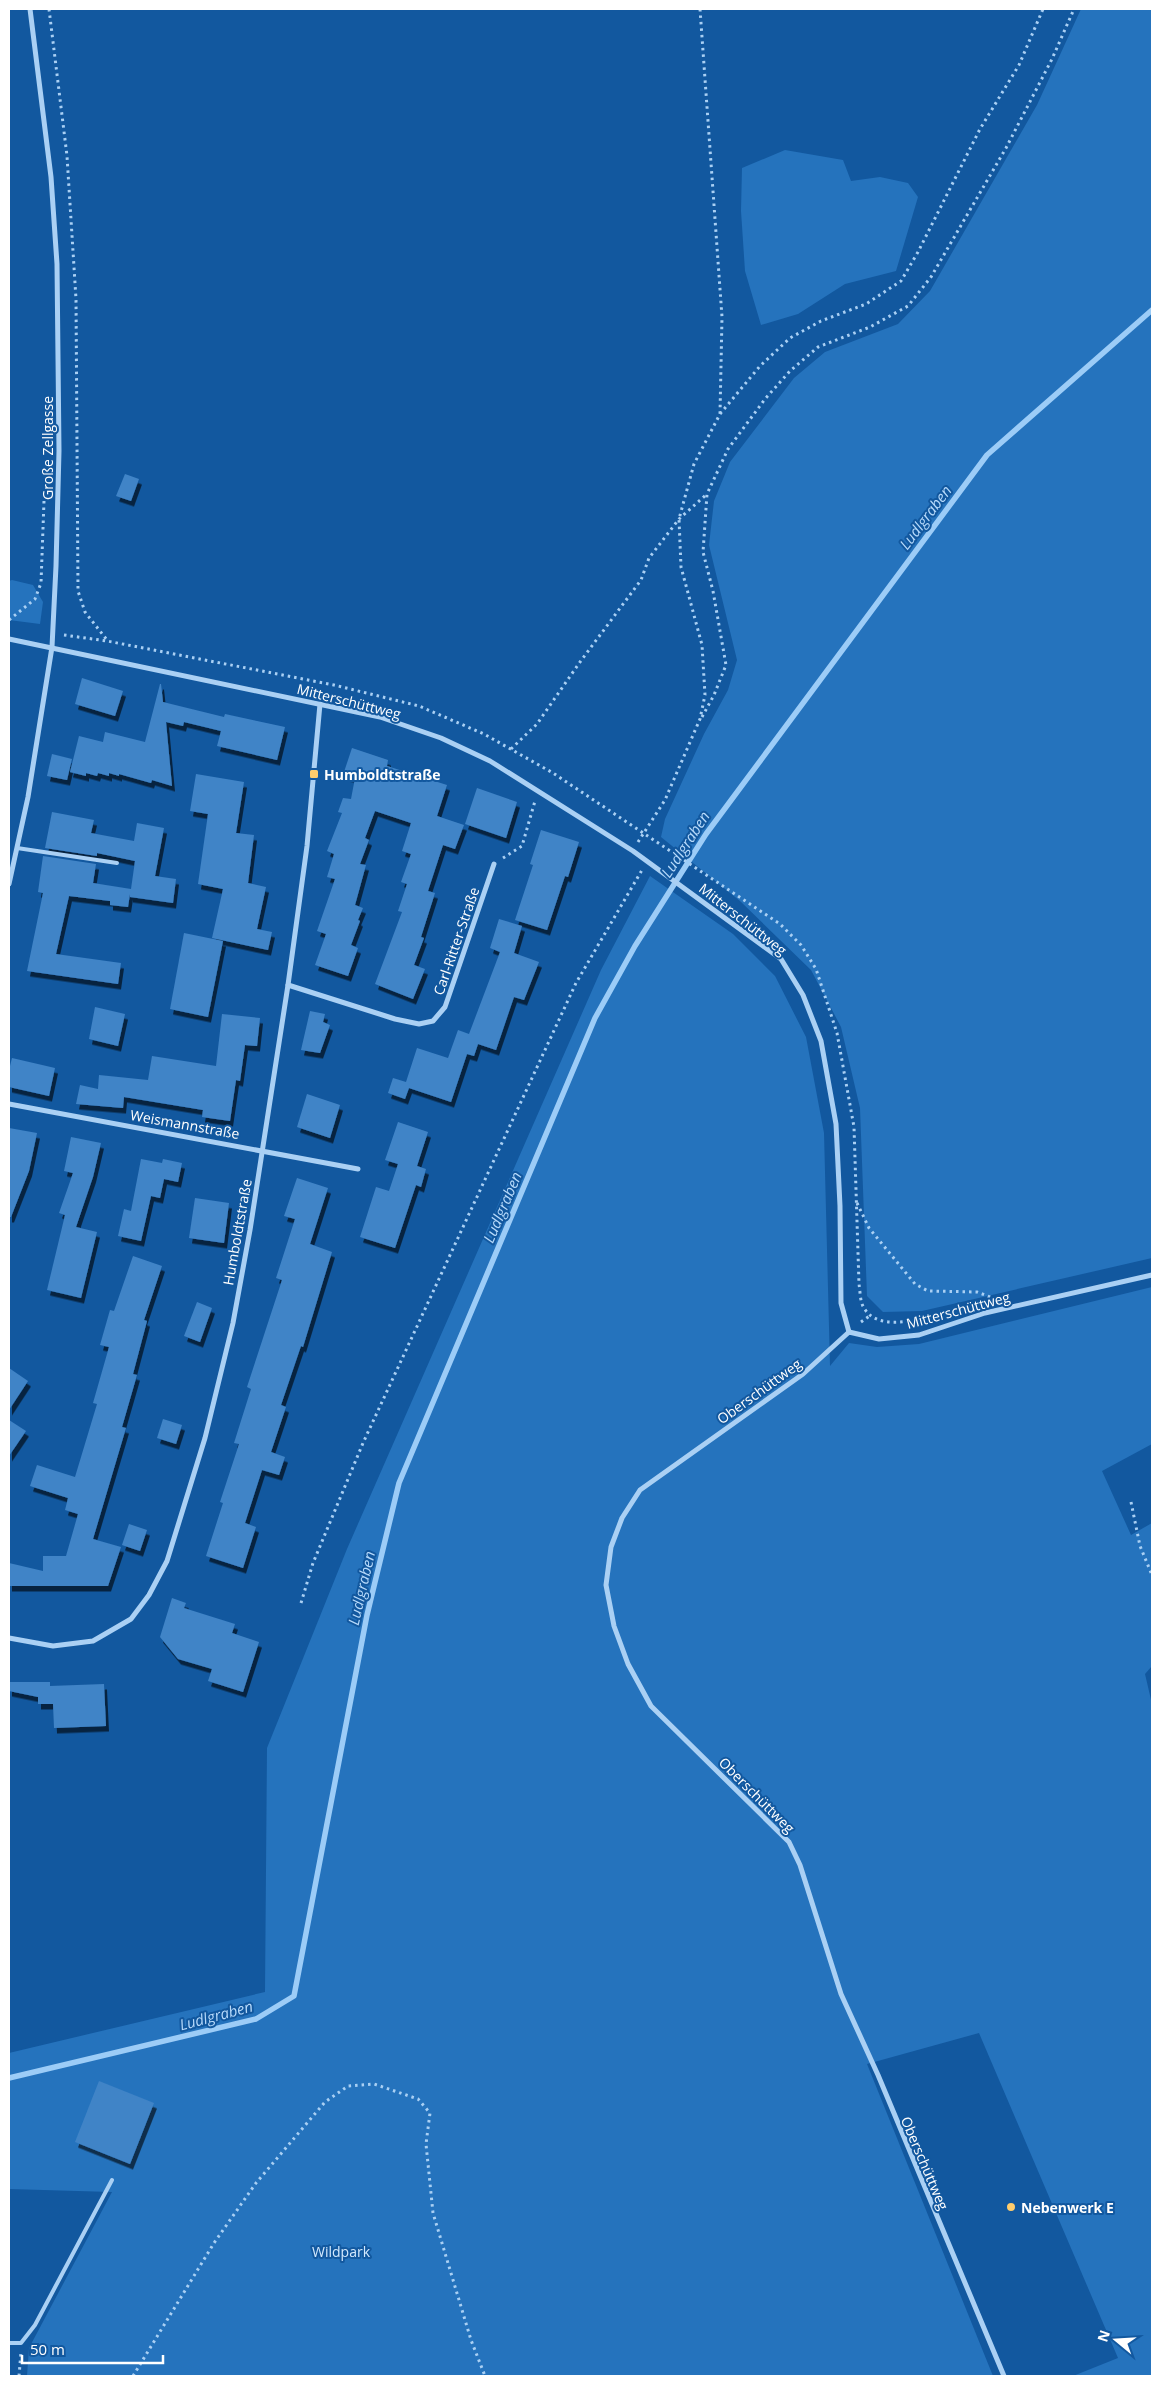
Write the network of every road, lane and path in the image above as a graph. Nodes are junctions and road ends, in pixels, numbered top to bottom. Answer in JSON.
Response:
{"nodes":[{"id":1,"x":30,"y":9,"type":"edge"},
{"id":2,"x":49,"y":9,"type":"edge"},
{"id":3,"x":700,"y":9,"type":"edge"},
{"id":4,"x":1043,"y":9,"type":"edge"},
{"id":5,"x":1074,"y":9,"type":"edge"},
{"id":6,"x":720,"y":414,"type":"junction"},
{"id":7,"x":44,"y":493,"type":"dead end"},
{"id":8,"x":707,"y":494,"type":"junction"},
{"id":9,"x":679,"y":519,"type":"junction"},
{"id":10,"x":9,"y":620,"type":"edge"},
{"id":11,"x":9,"y":639,"type":"edge"},
{"id":12,"x":107,"y":641,"type":"dead end"},
{"id":13,"x":52,"y":647,"type":"junction"},
{"id":14,"x":320,"y":704,"type":"junction"},
{"id":15,"x":700,"y":720,"type":"junction"},
{"id":16,"x":511,"y":749,"type":"dead end"},
{"id":17,"x":538,"y":791,"type":"junction"},
{"id":18,"x":16,"y":848,"type":"junction"},
{"id":19,"x":666,"y":849,"type":"dead end"},
{"id":20,"x":632,"y":851,"type":"junction"},
{"id":21,"x":648,"y":861,"type":"junction"},
{"id":22,"x":117,"y":863,"type":"dead end"},
{"id":23,"x":494,"y":864,"type":"joint"},
{"id":24,"x":9,"y":884,"type":"edge"},
{"id":25,"x":288,"y":985,"type":"junction"},
{"id":26,"x":9,"y":1104,"type":"edge"},
{"id":27,"x":263,"y":1150,"type":"junction"},
{"id":28,"x":358,"y":1169,"type":"dead end"},
{"id":29,"x":856,"y":1200,"type":"junction"},
{"id":30,"x":1152,"y":1275,"type":"edge"},
{"id":31,"x":990,"y":1302,"type":"dead end"},
{"id":32,"x":941,"y":1314,"type":"dead end"},
{"id":33,"x":849,"y":1332,"type":"junction"},
{"id":34,"x":1131,"y":1502,"type":"dead end"},
{"id":35,"x":1152,"y":1575,"type":"edge"},
{"id":36,"x":301,"y":1603,"type":"dead end"},
{"id":37,"x":9,"y":1638,"type":"edge"},
{"id":38,"x":112,"y":2180,"type":"dead end"},
{"id":39,"x":9,"y":2342,"type":"edge"},
{"id":40,"x":21,"y":2343,"type":"junction"},
{"id":41,"x":19,"y":2376,"type":"edge"},
{"id":42,"x":133,"y":2376,"type":"edge"},
{"id":43,"x":485,"y":2376,"type":"edge"},
{"id":44,"x":1004,"y":2376,"type":"edge"}],
"edges":[{"from":1,"to":13,"type":"street","name":"Große Zellgasse"},
{"from":2,"to":12,"type":"path"},
{"from":3,"to":6,"type":"path"},
{"from":4,"to":6,"type":"path"},
{"from":5,"to":8,"type":"path"},
{"from":6,"to":9,"type":"path"},
{"from":7,"to":10,"type":"path"},
{"from":8,"to":9,"type":"path"},
{"from":8,"to":15,"type":"path"},
{"from":9,"to":15,"type":"path"},
{"from":9,"to":16,"type":"path"},
{"from":11,"to":13,"type":"street","name":"Mitterschüttweg"},
{"from":13,"to":14,"type":"street","name":"Mitterschüttweg"},
{"from":13,"to":18,"type":"street","name":"Große Zellgasse"},
{"from":14,"to":17,"type":"street","name":"Mitterschüttweg"},
{"from":14,"to":25,"type":"street","name":"Humboldtstraße"},
{"from":15,"to":20,"type":"path"},
{"from":17,"to":20,"type":"street","name":"Mitterschüttweg"},
{"from":17,"to":23,"type":"path"},
{"from":18,"to":22,"type":"lane"},
{"from":18,"to":24,"type":"street","name":"Große Zellgasse"},
{"from":19,"to":29,"type":"path"},
{"from":20,"to":21,"type":"street","name":"Mitterschüttweg"},
{"from":21,"to":33,"type":"street","name":"Mitterschüttweg"},
{"from":21,"to":36,"type":"path"},
{"from":23,"to":25,"type":"street","name":"Carl-Ritter-Straße"},
{"from":25,"to":27,"type":"street","name":"Humboldtstraße"},
{"from":26,"to":27,"type":"street","name":"Weismannstraße"},
{"from":27,"to":28,"type":"street","name":"Weismannstraße"},
{"from":27,"to":37,"type":"street","name":"Humboldtstraße"},
{"from":29,"to":31,"type":"path"},
{"from":29,"to":32,"type":"path"},
{"from":30,"to":33,"type":"street","name":"Mitterschüttweg"},
{"from":33,"to":44,"type":"street","name":"Oberschüttweg"},
{"from":34,"to":35,"type":"path"},
{"from":38,"to":40,"type":"lane"},
{"from":39,"to":40,"type":"lane"},
{"from":40,"to":41,"type":"path"},
{"from":42,"to":43,"type":"path"}]}
